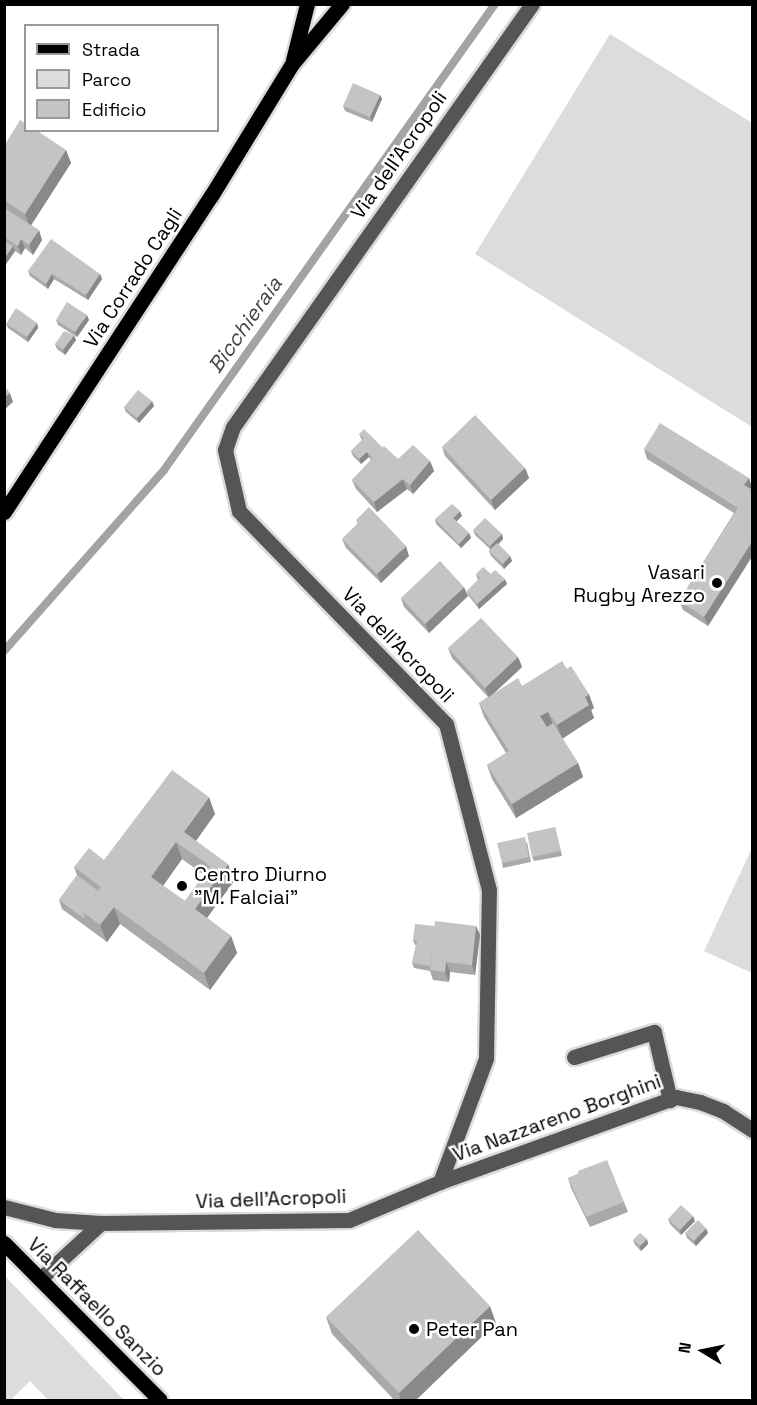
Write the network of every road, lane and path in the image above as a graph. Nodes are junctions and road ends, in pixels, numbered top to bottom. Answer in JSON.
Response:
{"nodes":[{"id":1,"x":307,"y":4,"type":"edge"},
{"id":2,"x":342,"y":4,"type":"edge"},
{"id":3,"x":532,"y":4,"type":"edge"},
{"id":4,"x":292,"y":64,"type":"junction"},
{"id":5,"x":4,"y":512,"type":"edge"},
{"id":6,"x":574,"y":1057,"type":"dead end"},
{"id":7,"x":673,"y":1099,"type":"junction"},
{"id":8,"x":753,"y":1130,"type":"edge"},
{"id":9,"x":440,"y":1182,"type":"junction"},
{"id":10,"x":4,"y":1207,"type":"edge"},
{"id":11,"x":101,"y":1223,"type":"junction"},
{"id":12,"x":4,"y":1243,"type":"edge"},
{"id":13,"x":40,"y":1279,"type":"junction"},
{"id":14,"x":160,"y":1401,"type":"edge"}],
"edges":[{"from":1,"to":4,"type":"main road","name":"Via Corrado Cagli"},
{"from":2,"to":4,"type":"main road","name":"Via Corrado Cagli"},
{"from":3,"to":9,"type":"street","name":"Via dell'Acropoli"},
{"from":4,"to":5,"type":"main road","name":"Via Corrado Cagli"},
{"from":6,"to":7,"type":"street"},
{"from":7,"to":8,"type":"street","name":"Via Nazzareno Borghini"},
{"from":7,"to":9,"type":"street","name":"Via Nazzareno Borghini"},
{"from":9,"to":11,"type":"street","name":"Via dell'Acropoli"},
{"from":10,"to":11,"type":"street","name":"Via dell'Acropoli"},
{"from":11,"to":13,"type":"street"},
{"from":12,"to":13,"type":"main road","name":"Via Raffaello Sanzio"},
{"from":13,"to":14,"type":"main road","name":"Via Raffaello Sanzio"}]}
